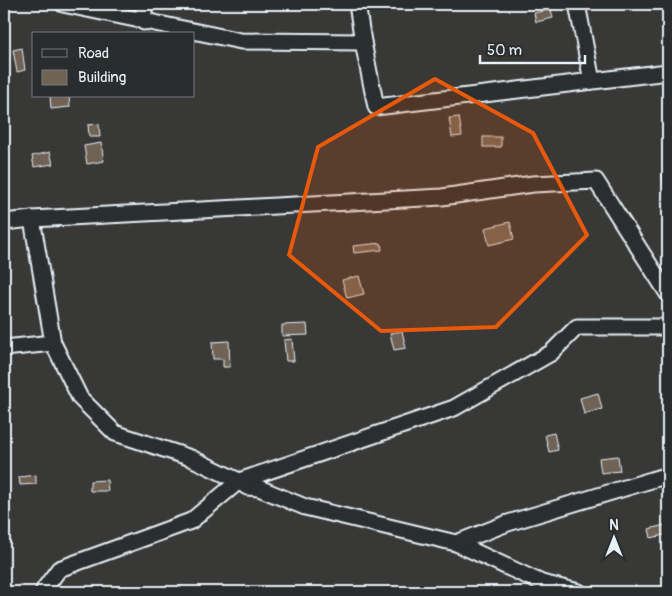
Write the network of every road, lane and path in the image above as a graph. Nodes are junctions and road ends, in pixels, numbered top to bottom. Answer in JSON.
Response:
{"nodes":[{"id":1,"x":63,"y":4,"type":"edge"},
{"id":2,"x":144,"y":4,"type":"edge"},
{"id":3,"x":357,"y":4,"type":"edge"},
{"id":4,"x":577,"y":4,"type":"edge"},
{"id":5,"x":144,"y":22,"type":"junction"},
{"id":6,"x":363,"y":42,"type":"junction"},
{"id":7,"x":668,"y":72,"type":"edge"},
{"id":8,"x":592,"y":81,"type":"junction"},
{"id":9,"x":32,"y":218,"type":"junction"},
{"id":10,"x":4,"y":222,"type":"edge"},
{"id":11,"x":668,"y":294,"type":"edge"},
{"id":12,"x":668,"y":328,"type":"edge"},
{"id":13,"x":53,"y":343,"type":"junction"},
{"id":14,"x":4,"y":348,"type":"edge"},
{"id":15,"x":668,"y":475,"type":"edge"},
{"id":16,"x":239,"y":481,"type":"junction"},
{"id":17,"x":456,"y":543,"type":"junction"},
{"id":18,"x":43,"y":592,"type":"edge"},
{"id":19,"x":579,"y":592,"type":"edge"}],
"edges":[{"from":1,"to":5,"type":"street"},
{"from":2,"to":5,"type":"street"},
{"from":3,"to":6,"type":"street"},
{"from":4,"to":8,"type":"street"},
{"from":5,"to":6,"type":"street"},
{"from":6,"to":8,"type":"street"},
{"from":7,"to":8,"type":"street"},
{"from":9,"to":10,"type":"street"},
{"from":9,"to":11,"type":"street"},
{"from":9,"to":13,"type":"street"},
{"from":12,"to":16,"type":"street"},
{"from":13,"to":14,"type":"street"},
{"from":13,"to":16,"type":"street"},
{"from":15,"to":17,"type":"street"},
{"from":16,"to":17,"type":"street"},
{"from":16,"to":18,"type":"street"},
{"from":17,"to":19,"type":"street"}]}
